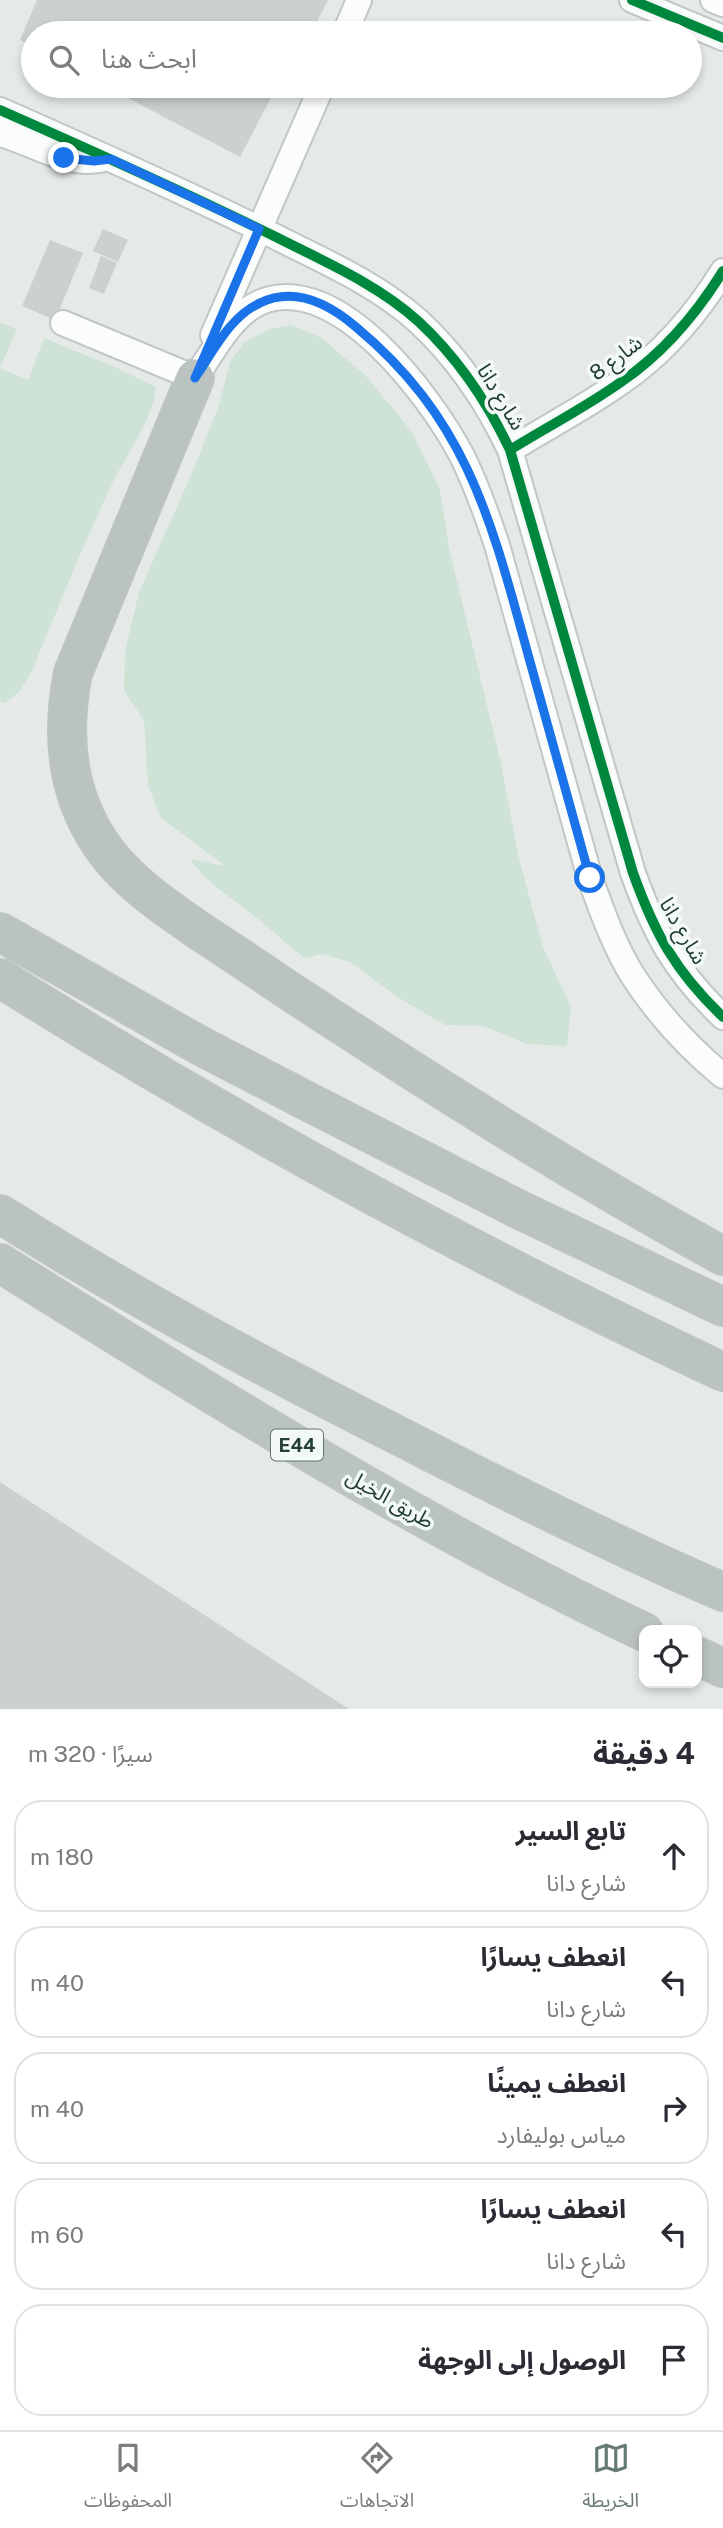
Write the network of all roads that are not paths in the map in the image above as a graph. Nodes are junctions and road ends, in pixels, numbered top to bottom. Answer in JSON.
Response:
{"nodes":[{"id":1,"x":359,"y":0,"type":"edge"},
{"id":2,"x":632,"y":0,"type":"edge"},
{"id":3,"x":713,"y":0,"type":"edge"},
{"id":4,"x":723,"y":4,"type":"edge"},
{"id":5,"x":350,"y":21,"type":"edge"},
{"id":6,"x":682,"y":21,"type":"edge"},
{"id":7,"x":702,"y":29,"type":"edge"},
{"id":8,"x":723,"y":38,"type":"edge"},
{"id":9,"x":317,"y":98,"type":"edge"},
{"id":10,"x":0,"y":110,"type":"edge"},
{"id":11,"x":0,"y":134,"type":"edge"},
{"id":12,"x":111,"y":159,"type":"junction"},
{"id":13,"x":259,"y":229,"type":"junction"},
{"id":14,"x":723,"y":271,"type":"edge"},
{"id":15,"x":63,"y":323,"type":"dead end"},
{"id":16,"x":195,"y":378,"type":"junction"},
{"id":17,"x":510,"y":450,"type":"junction"},
{"id":18,"x":0,"y":932,"type":"edge"},
{"id":19,"x":0,"y":978,"type":"edge"},
{"id":20,"x":723,"y":1017,"type":"edge"},
{"id":21,"x":723,"y":1076,"type":"edge"},
{"id":22,"x":0,"y":1214,"type":"edge"},
{"id":23,"x":723,"y":1256,"type":"edge"},
{"id":24,"x":0,"y":1263,"type":"edge"},
{"id":25,"x":723,"y":1307,"type":"edge"},
{"id":26,"x":723,"y":1372,"type":"edge"},
{"id":27,"x":723,"y":1592,"type":"edge"},
{"id":28,"x":639,"y":1630,"type":"edge"},
{"id":29,"x":702,"y":1658,"type":"edge"},
{"id":30,"x":723,"y":1668,"type":"edge"}],
"edges":[{"from":1,"to":5,"type":"street"},
{"from":2,"to":6,"type":"street"},
{"from":3,"to":4,"type":"street"},
{"from":7,"to":8,"type":"street"},
{"from":9,"to":13,"type":"street"},
{"from":10,"to":12,"type":"street","name":"شارع دانا"},
{"from":11,"to":12,"type":"street","name":"شارع دانا"},
{"from":12,"to":13,"type":"street","name":"شارع دانا"},
{"from":13,"to":16,"type":"street"},
{"from":13,"to":17,"type":"street","name":"شارع دانا"},
{"from":14,"to":17,"type":"street","name":"شارع 8"},
{"from":15,"to":16,"type":"street"},
{"from":16,"to":21,"type":"street"},
{"from":16,"to":23,"type":"highway"},
{"from":17,"to":20,"type":"street","name":"شارع دانا"},
{"from":18,"to":25,"type":"highway"},
{"from":19,"to":26,"type":"highway"},
{"from":22,"to":27,"type":"highway"},
{"from":24,"to":28,"type":"highway","name":"طريق الخيل","number":"E44"},
{"from":29,"to":30,"type":"highway"}]}
